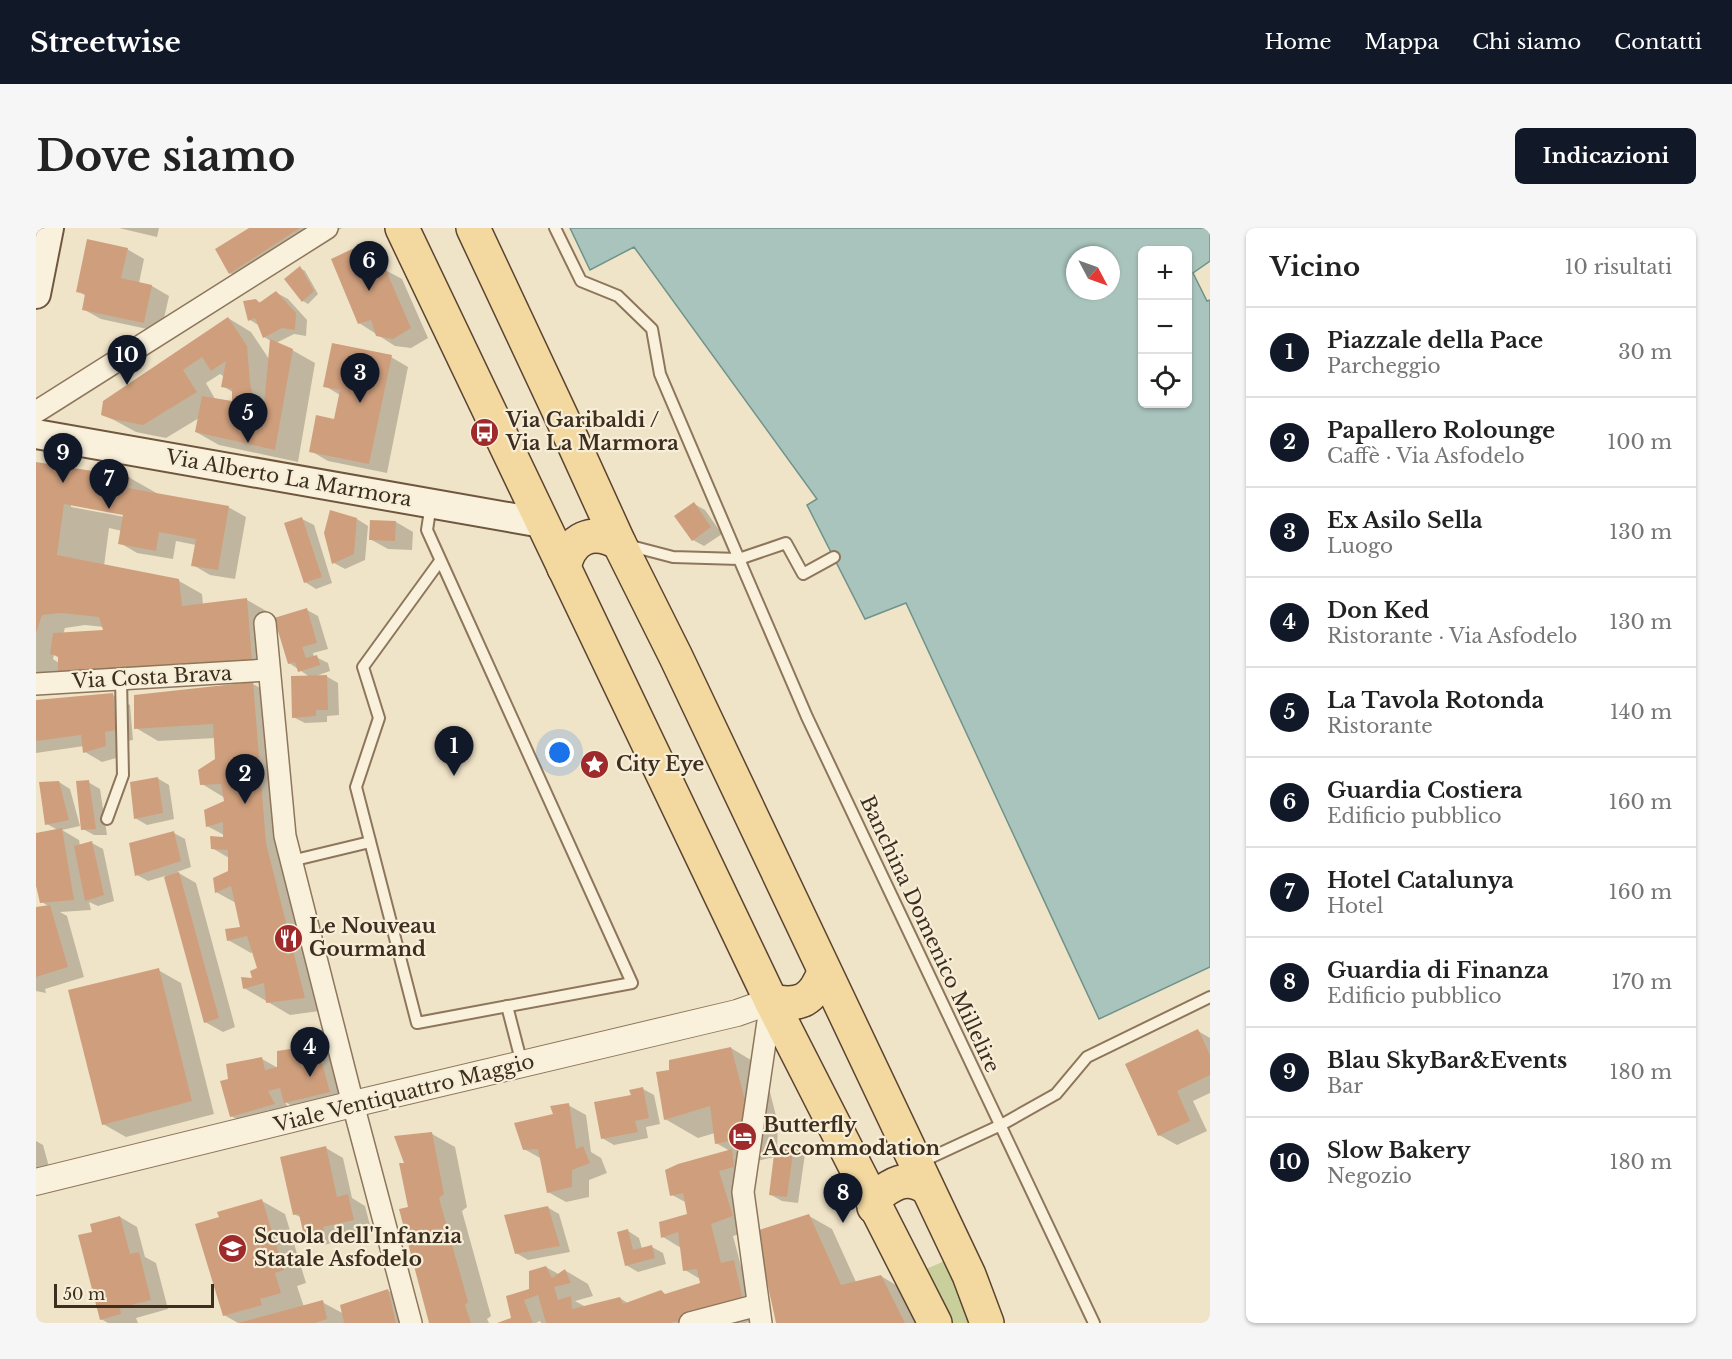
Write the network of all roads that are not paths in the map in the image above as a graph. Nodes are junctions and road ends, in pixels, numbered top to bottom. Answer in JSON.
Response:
{"nodes":[{"id":1,"x":49,"y":228,"type":"edge"},
{"id":2,"x":327,"y":228,"type":"edge"},
{"id":3,"x":402,"y":228,"type":"edge"},
{"id":4,"x":473,"y":228,"type":"edge"},
{"id":5,"x":555,"y":228,"type":"edge"},
{"id":6,"x":36,"y":294,"type":"edge"},
{"id":7,"x":36,"y":412,"type":"edge"},
{"id":8,"x":36,"y":434,"type":"edge"},
{"id":9,"x":431,"y":503,"type":"junction"},
{"id":10,"x":542,"y":523,"type":"junction"},
{"id":11,"x":619,"y":543,"type":"junction"},
{"id":12,"x":834,"y":557,"type":"dead end"},
{"id":13,"x":739,"y":559,"type":"junction"},
{"id":14,"x":440,"y":561,"type":"junction"},
{"id":15,"x":564,"y":568,"type":"junction"},
{"id":16,"x":265,"y":622,"type":"dead end"},
{"id":17,"x":268,"y":670,"type":"junction"},
{"id":18,"x":121,"y":679,"type":"junction"},
{"id":19,"x":36,"y":684,"type":"edge"},
{"id":20,"x":106,"y":819,"type":"dead end"},
{"id":21,"x":370,"y":842,"type":"junction"},
{"id":22,"x":291,"y":861,"type":"junction"},
{"id":23,"x":824,"y":972,"type":"junction"},
{"id":24,"x":1210,"y":997,"type":"edge"},
{"id":25,"x":771,"y":1000,"type":"junction"},
{"id":26,"x":507,"y":1006,"type":"junction"},
{"id":27,"x":522,"y":1064,"type":"junction"},
{"id":28,"x":353,"y":1104,"type":"junction"},
{"id":29,"x":1001,"y":1125,"type":"junction"},
{"id":30,"x":917,"y":1166,"type":"junction"},
{"id":31,"x":858,"y":1175,"type":"junction"},
{"id":32,"x":36,"y":1182,"type":"edge"},
{"id":33,"x":874,"y":1207,"type":"junction"},
{"id":34,"x":759,"y":1314,"type":"edge"},
{"id":35,"x":411,"y":1323,"type":"edge"},
{"id":36,"x":690,"y":1323,"type":"edge"},
{"id":37,"x":935,"y":1323,"type":"edge"},
{"id":38,"x":987,"y":1323,"type":"edge"},
{"id":39,"x":1094,"y":1323,"type":"edge"}],
"edges":[{"from":1,"to":6,"type":"main road"},
{"from":2,"to":7,"type":"street"},
{"from":3,"to":10,"type":"main road"},
{"from":4,"to":11,"type":"main road"},
{"from":5,"to":13,"type":"lane","name":"Banchina Domenico Millelire"},
{"from":8,"to":9,"type":"main road","name":"Via Alberto La Marmora"},
{"from":9,"to":10,"type":"main road","name":"Via Alberto La Marmora"},
{"from":9,"to":14,"type":"lane"},
{"from":10,"to":15,"type":"main road"},
{"from":11,"to":13,"type":"lane"},
{"from":11,"to":15,"type":"main road"},
{"from":11,"to":23,"type":"main road"},
{"from":12,"to":13,"type":"lane"},
{"from":13,"to":29,"type":"lane","name":"Banchina Domenico Millelire"},
{"from":14,"to":21,"type":"lane"},
{"from":14,"to":26,"type":"lane"},
{"from":15,"to":25,"type":"main road"},
{"from":16,"to":17,"type":"street"},
{"from":17,"to":18,"type":"street","name":"Via Costa Brava"},
{"from":17,"to":22,"type":"street"},
{"from":18,"to":19,"type":"street","name":"Via Costa Brava"},
{"from":18,"to":20,"type":"lane"},
{"from":21,"to":22,"type":"lane"},
{"from":21,"to":26,"type":"lane"},
{"from":22,"to":28,"type":"street"},
{"from":23,"to":25,"type":"main road"},
{"from":23,"to":30,"type":"main road"},
{"from":24,"to":29,"type":"lane"},
{"from":25,"to":27,"type":"street","name":"Viale Ventiquattro Maggio"},
{"from":25,"to":31,"type":"main road"},
{"from":25,"to":34,"type":"street"},
{"from":26,"to":27,"type":"lane"},
{"from":27,"to":28,"type":"street","name":"Viale Ventiquattro Maggio"},
{"from":28,"to":32,"type":"street","name":"Viale Ventiquattro Maggio"},
{"from":28,"to":35,"type":"street"},
{"from":29,"to":30,"type":"lane"},
{"from":29,"to":39,"type":"lane","name":"Banchina Domenico Millelire"},
{"from":30,"to":31,"type":"main road"},
{"from":30,"to":33,"type":"main road"},
{"from":30,"to":38,"type":"main road"},
{"from":31,"to":33,"type":"main road"},
{"from":33,"to":37,"type":"main road"},
{"from":34,"to":36,"type":"street"}]}
